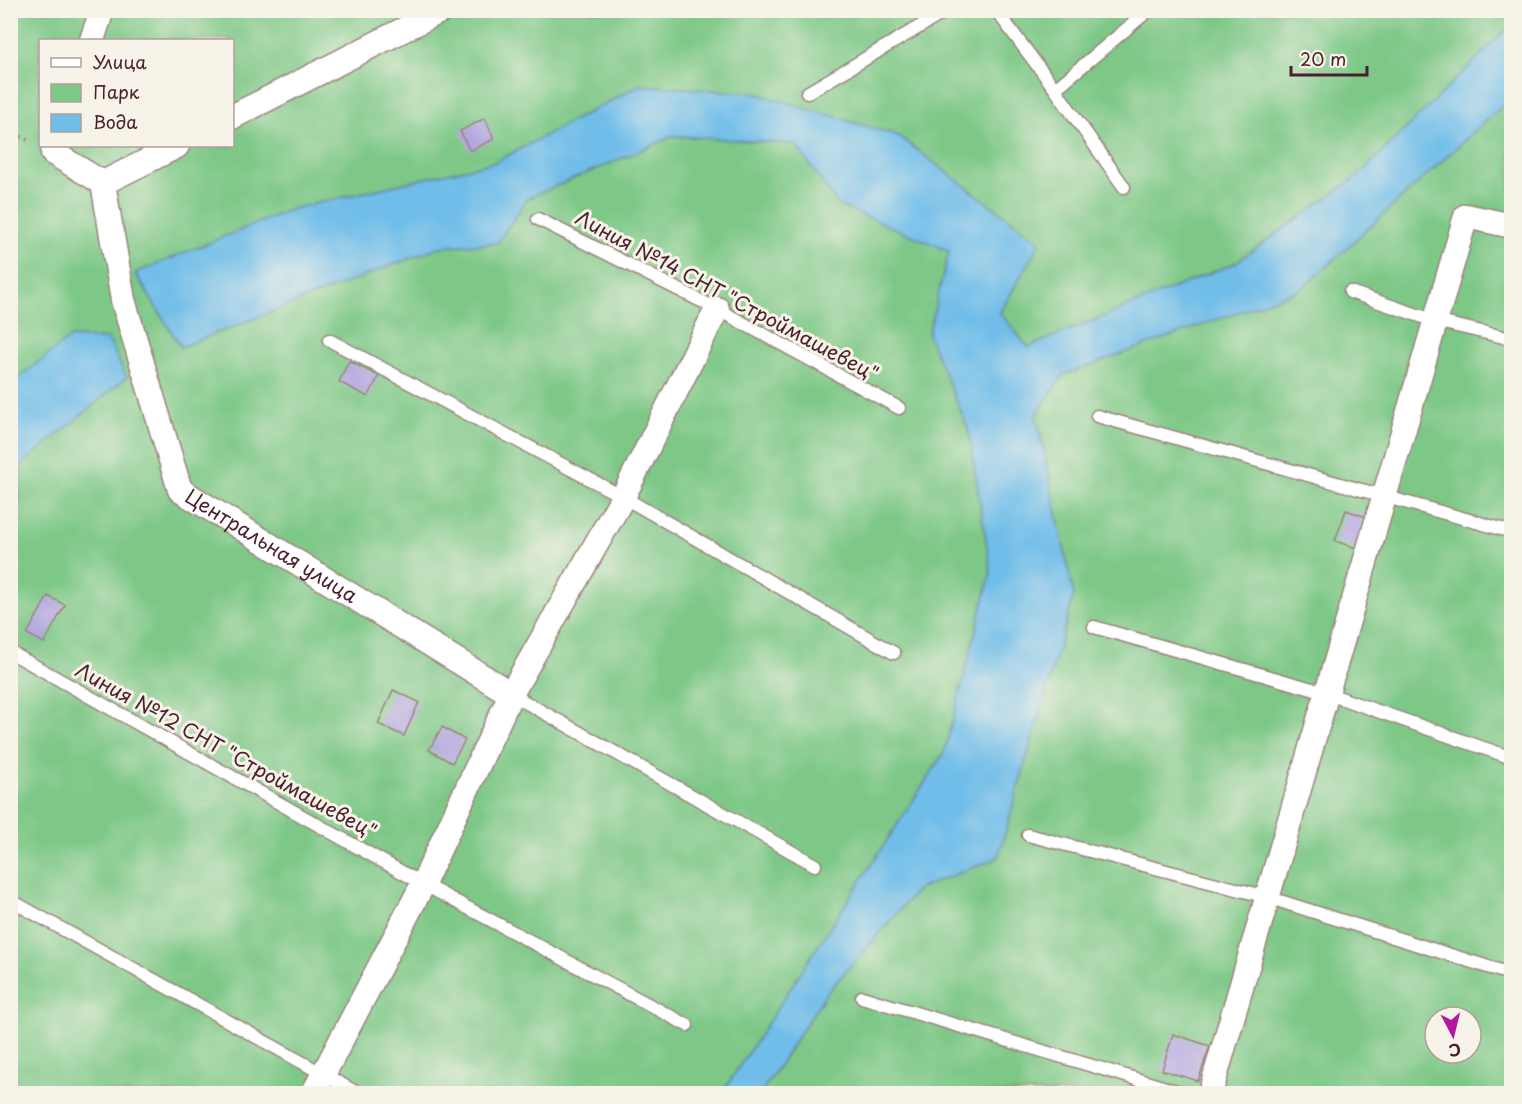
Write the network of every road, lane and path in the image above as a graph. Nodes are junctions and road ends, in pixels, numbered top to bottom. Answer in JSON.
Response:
{"nodes":[{"id":1,"x":102,"y":10,"type":"edge"},
{"id":2,"x":442,"y":10,"type":"edge"},
{"id":3,"x":948,"y":10,"type":"edge"},
{"id":4,"x":996,"y":10,"type":"edge"},
{"id":5,"x":1149,"y":10,"type":"edge"},
{"id":6,"x":92,"y":39,"type":"edge"},
{"id":7,"x":1055,"y":89,"type":"junction"},
{"id":8,"x":807,"y":93,"type":"dead end"},
{"id":9,"x":234,"y":116,"type":"edge"},
{"id":10,"x":175,"y":147,"type":"edge"},
{"id":11,"x":54,"y":149,"type":"edge"},
{"id":12,"x":103,"y":183,"type":"junction"},
{"id":13,"x":1124,"y":187,"type":"dead end"},
{"id":14,"x":538,"y":219,"type":"dead end"},
{"id":15,"x":1512,"y":226,"type":"edge"},
{"id":16,"x":1350,"y":292,"type":"dead end"},
{"id":17,"x":717,"y":309,"type":"junction"},
{"id":18,"x":1435,"y":321,"type":"junction"},
{"id":19,"x":1512,"y":339,"type":"edge"},
{"id":20,"x":329,"y":340,"type":"dead end"},
{"id":21,"x":898,"y":408,"type":"dead end"},
{"id":22,"x":1097,"y":416,"type":"dead end"},
{"id":23,"x":1384,"y":495,"type":"junction"},
{"id":24,"x":623,"y":497,"type":"junction"},
{"id":25,"x":1512,"y":532,"type":"edge"},
{"id":26,"x":1094,"y":627,"type":"dead end"},
{"id":27,"x":10,"y":652,"type":"edge"},
{"id":28,"x":894,"y":653,"type":"dead end"},
{"id":29,"x":1326,"y":693,"type":"junction"},
{"id":30,"x":511,"y":694,"type":"junction"},
{"id":31,"x":1512,"y":758,"type":"edge"},
{"id":32,"x":1028,"y":835,"type":"dead end"},
{"id":33,"x":815,"y":865,"type":"dead end"},
{"id":34,"x":423,"y":884,"type":"junction"},
{"id":35,"x":1267,"y":897,"type":"junction"},
{"id":36,"x":10,"y":900,"type":"edge"},
{"id":37,"x":1504,"y":972,"type":"dead end"},
{"id":38,"x":862,"y":997,"type":"dead end"},
{"id":39,"x":687,"y":1025,"type":"dead end"},
{"id":40,"x":319,"y":1083,"type":"edge"},
{"id":41,"x":359,"y":1094,"type":"edge"},
{"id":42,"x":1186,"y":1094,"type":"edge"},
{"id":43,"x":1210,"y":1094,"type":"edge"}],
"edges":[{"from":1,"to":6,"type":"street"},
{"from":2,"to":9,"type":"street"},
{"from":3,"to":8,"type":"lane"},
{"from":4,"to":7,"type":"lane"},
{"from":5,"to":7,"type":"lane"},
{"from":7,"to":13,"type":"lane"},
{"from":10,"to":12,"type":"street"},
{"from":11,"to":12,"type":"street"},
{"from":12,"to":30,"type":"street","name":"Центральная улица"},
{"from":14,"to":17,"type":"lane","name":"Линия №14 СНТ \"Строймашевец\""},
{"from":15,"to":18,"type":"street"},
{"from":16,"to":18,"type":"lane"},
{"from":17,"to":21,"type":"lane","name":"Линия №14 СНТ \"Строймашевец\""},
{"from":17,"to":24,"type":"street"},
{"from":18,"to":19,"type":"lane"},
{"from":18,"to":23,"type":"street"},
{"from":20,"to":24,"type":"lane"},
{"from":22,"to":23,"type":"lane"},
{"from":23,"to":25,"type":"lane"},
{"from":23,"to":29,"type":"street"},
{"from":24,"to":28,"type":"lane"},
{"from":24,"to":30,"type":"street"},
{"from":26,"to":29,"type":"lane"},
{"from":27,"to":34,"type":"lane","name":"Линия №12 СНТ \"Строймашевец\""},
{"from":29,"to":31,"type":"lane"},
{"from":29,"to":35,"type":"street"},
{"from":30,"to":33,"type":"lane"},
{"from":30,"to":34,"type":"street"},
{"from":32,"to":35,"type":"lane"},
{"from":34,"to":39,"type":"lane","name":"Линия №12 СНТ \"Строймашевец\""},
{"from":34,"to":40,"type":"street"},
{"from":35,"to":37,"type":"lane"},
{"from":35,"to":43,"type":"street"},
{"from":36,"to":40,"type":"lane"},
{"from":38,"to":42,"type":"lane"},
{"from":40,"to":41,"type":"lane"}]}
